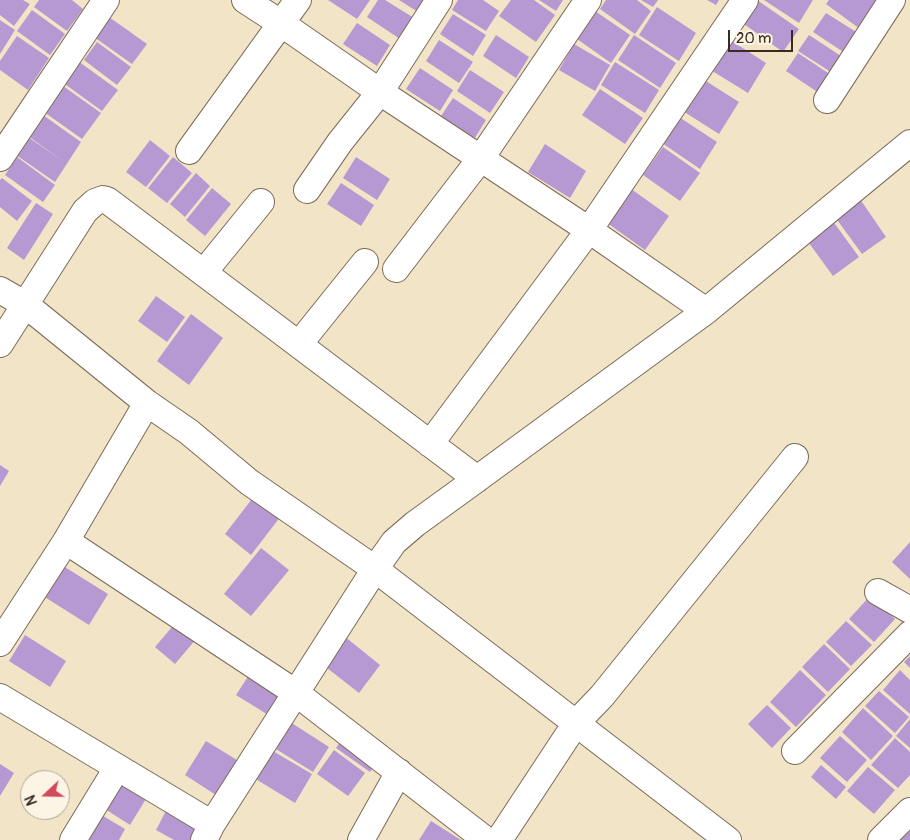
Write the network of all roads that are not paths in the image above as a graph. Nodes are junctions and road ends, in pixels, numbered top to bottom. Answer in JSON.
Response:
{"nodes":[{"id":1,"x":106,"y":0,"type":"edge"},
{"id":2,"x":245,"y":0,"type":"edge"},
{"id":3,"x":298,"y":0,"type":"edge"},
{"id":4,"x":439,"y":0,"type":"edge"},
{"id":5,"x":588,"y":0,"type":"edge"},
{"id":6,"x":745,"y":0,"type":"edge"},
{"id":7,"x":892,"y":0,"type":"edge"},
{"id":8,"x":282,"y":24,"type":"junction"},
{"id":9,"x":380,"y":92,"type":"junction"},
{"id":10,"x":827,"y":100,"type":"dead end"},
{"id":11,"x":910,"y":143,"type":"edge"},
{"id":12,"x":189,"y":151,"type":"dead end"},
{"id":13,"x":0,"y":158,"type":"edge"},
{"id":14,"x":481,"y":158,"type":"junction"},
{"id":15,"x":307,"y":190,"type":"dead end"},
{"id":16,"x":261,"y":202,"type":"dead end"},
{"id":17,"x":589,"y":230,"type":"junction"},
{"id":18,"x":365,"y":262,"type":"dead end"},
{"id":19,"x":396,"y":269,"type":"dead end"},
{"id":20,"x":204,"y":272,"type":"junction"},
{"id":21,"x":0,"y":290,"type":"edge"},
{"id":22,"x":26,"y":305,"type":"junction"},
{"id":23,"x":706,"y":311,"type":"junction"},
{"id":24,"x":0,"y":344,"type":"edge"},
{"id":25,"x":299,"y":344,"type":"junction"},
{"id":26,"x":147,"y":402,"type":"junction"},
{"id":27,"x":430,"y":444,"type":"junction"},
{"id":28,"x":795,"y":457,"type":"dead end"},
{"id":29,"x":477,"y":479,"type":"junction"},
{"id":30,"x":66,"y":541,"type":"junction"},
{"id":31,"x":375,"y":569,"type":"junction"},
{"id":32,"x":878,"y":592,"type":"dead end"},
{"id":33,"x":910,"y":610,"type":"edge"},
{"id":34,"x":910,"y":634,"type":"edge"},
{"id":35,"x":0,"y":643,"type":"edge"},
{"id":36,"x":296,"y":693,"type":"junction"},
{"id":37,"x":0,"y":697,"type":"edge"},
{"id":38,"x":576,"y":723,"type":"junction"},
{"id":39,"x":795,"y":751,"type":"dead end"},
{"id":40,"x":117,"y":768,"type":"junction"},
{"id":41,"x":399,"y":772,"type":"junction"},
{"id":42,"x":910,"y":811,"type":"edge"},
{"id":43,"x":208,"y":832,"type":"edge"},
{"id":44,"x":73,"y":840,"type":"edge"},
{"id":45,"x":361,"y":840,"type":"edge"},
{"id":46,"x":486,"y":840,"type":"edge"},
{"id":47,"x":500,"y":840,"type":"edge"},
{"id":48,"x":728,"y":840,"type":"edge"},
{"id":49,"x":881,"y":840,"type":"edge"}],
"edges":[{"from":1,"to":13,"type":"street"},
{"from":2,"to":8,"type":"street"},
{"from":3,"to":8,"type":"street"},
{"from":4,"to":9,"type":"street"},
{"from":5,"to":14,"type":"street"},
{"from":6,"to":17,"type":"street"},
{"from":7,"to":10,"type":"street"},
{"from":8,"to":9,"type":"street"},
{"from":8,"to":12,"type":"street"},
{"from":9,"to":14,"type":"street"},
{"from":9,"to":15,"type":"street"},
{"from":11,"to":23,"type":"street"},
{"from":14,"to":17,"type":"street"},
{"from":14,"to":19,"type":"street"},
{"from":16,"to":20,"type":"street"},
{"from":17,"to":23,"type":"street"},
{"from":17,"to":27,"type":"street"},
{"from":18,"to":25,"type":"street"},
{"from":20,"to":22,"type":"street"},
{"from":20,"to":25,"type":"street"},
{"from":21,"to":22,"type":"street"},
{"from":22,"to":24,"type":"street"},
{"from":22,"to":26,"type":"street"},
{"from":23,"to":29,"type":"street"},
{"from":25,"to":27,"type":"street"},
{"from":26,"to":30,"type":"street"},
{"from":26,"to":31,"type":"street"},
{"from":27,"to":29,"type":"street"},
{"from":28,"to":38,"type":"street"},
{"from":29,"to":31,"type":"street"},
{"from":30,"to":35,"type":"street"},
{"from":30,"to":36,"type":"street"},
{"from":31,"to":36,"type":"street"},
{"from":31,"to":38,"type":"street"},
{"from":32,"to":33,"type":"street"},
{"from":34,"to":39,"type":"street"},
{"from":36,"to":41,"type":"street"},
{"from":36,"to":43,"type":"street"},
{"from":37,"to":40,"type":"street"},
{"from":38,"to":47,"type":"street"},
{"from":38,"to":48,"type":"street"},
{"from":40,"to":43,"type":"street"},
{"from":40,"to":44,"type":"street"},
{"from":41,"to":45,"type":"street"},
{"from":41,"to":46,"type":"street"},
{"from":42,"to":49,"type":"street"}]}
